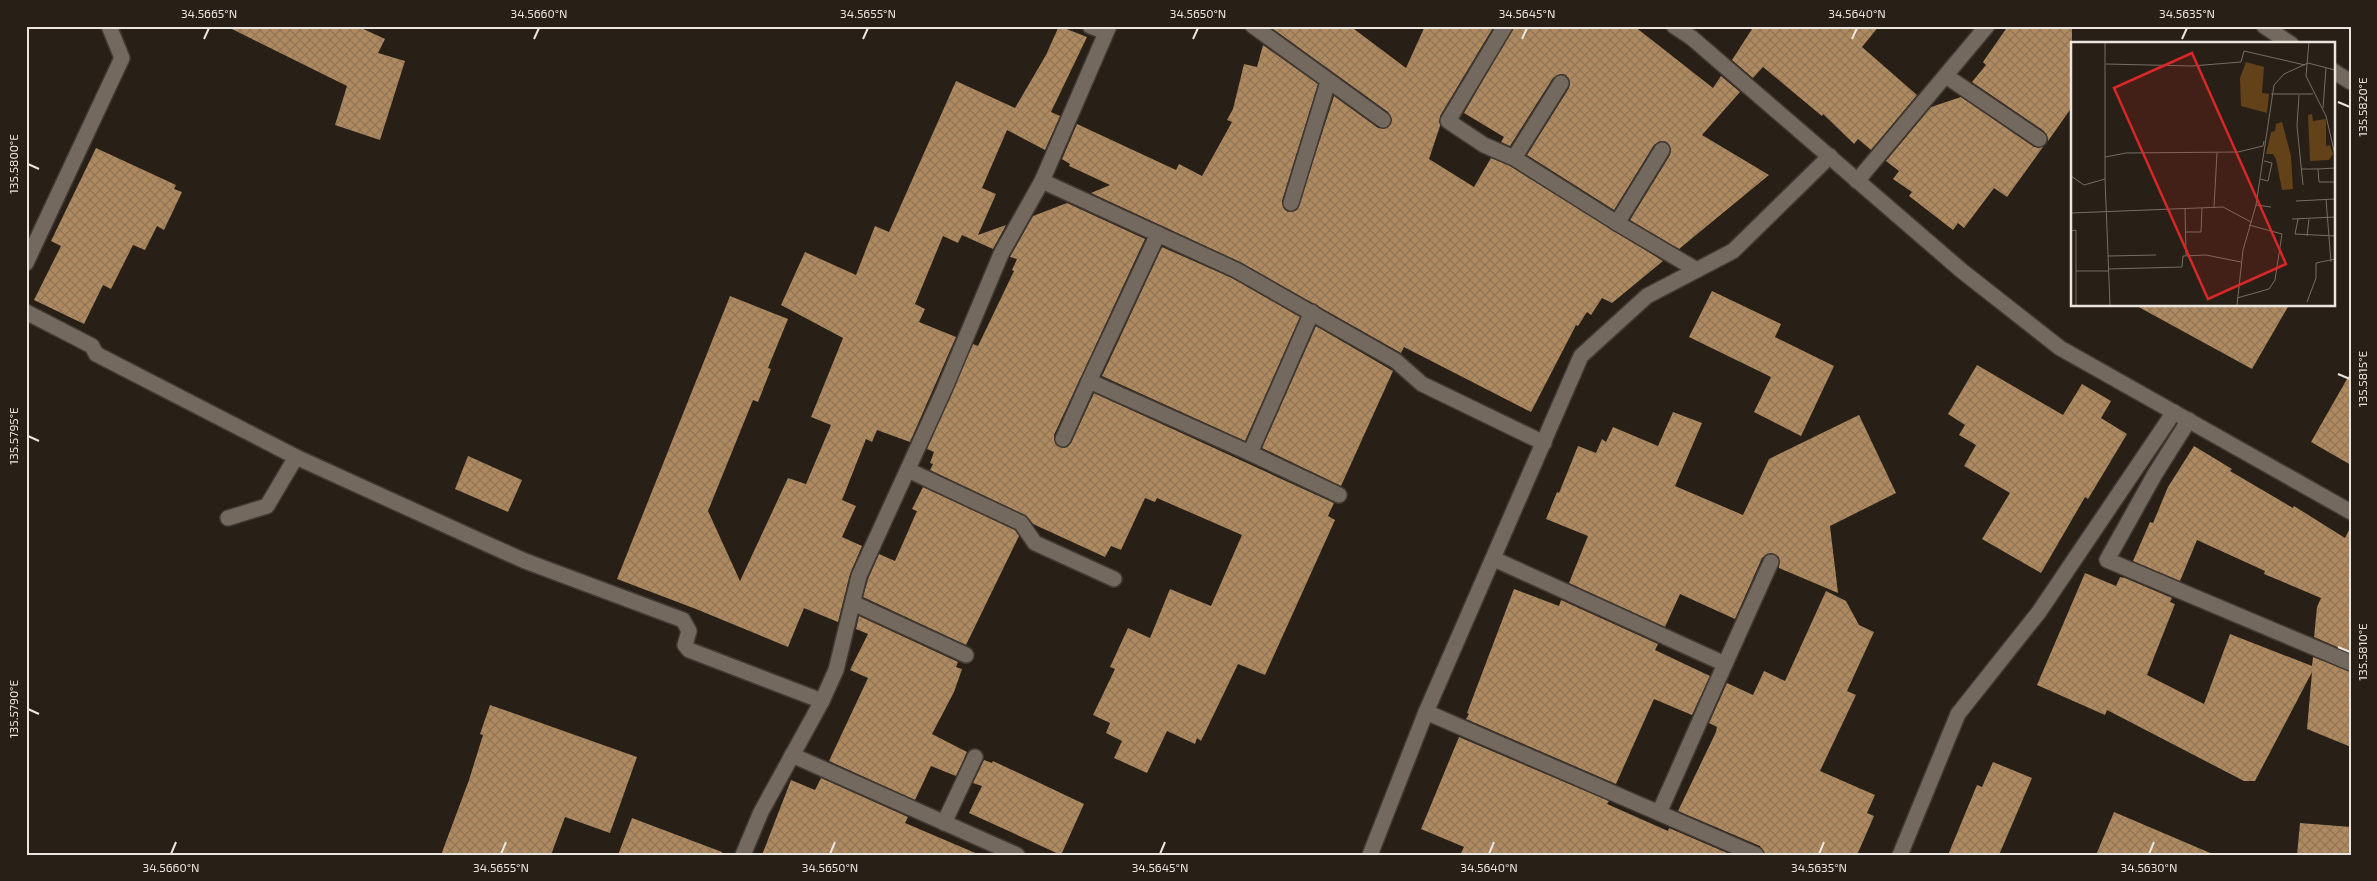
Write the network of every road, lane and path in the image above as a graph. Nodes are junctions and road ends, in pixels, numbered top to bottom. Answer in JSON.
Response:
{"nodes":[{"id":1,"x":109,"y":26,"type":"edge"},
{"id":2,"x":1090,"y":26,"type":"edge"},
{"id":3,"x":1253,"y":26,"type":"edge"},
{"id":4,"x":1505,"y":26,"type":"edge"},
{"id":5,"x":1674,"y":26,"type":"edge"},
{"id":6,"x":1986,"y":26,"type":"edge"},
{"id":7,"x":2264,"y":26,"type":"edge"},
{"id":8,"x":1108,"y":29,"type":"edge"},
{"id":9,"x":1696,"y":32,"type":"edge"},
{"id":10,"x":2288,"y":42,"type":"edge"},
{"id":11,"x":2334,"y":72,"type":"edge"},
{"id":12,"x":1946,"y":76,"type":"junction"},
{"id":13,"x":1328,"y":82,"type":"junction"},
{"id":14,"x":2351,"y":82,"type":"edge"},
{"id":15,"x":1561,"y":83,"type":"dead end"},
{"id":16,"x":1383,"y":120,"type":"dead end"},
{"id":17,"x":2039,"y":139,"type":"dead end"},
{"id":18,"x":1662,"y":150,"type":"dead end"},
{"id":19,"x":1830,"y":156,"type":"junction"},
{"id":20,"x":1514,"y":158,"type":"junction"},
{"id":21,"x":1042,"y":181,"type":"junction"},
{"id":22,"x":1858,"y":181,"type":"junction"},
{"id":23,"x":1291,"y":203,"type":"dead end"},
{"id":24,"x":1617,"y":223,"type":"junction"},
{"id":25,"x":1158,"y":234,"type":"junction"},
{"id":26,"x":26,"y":263,"type":"edge"},
{"id":27,"x":1697,"y":270,"type":"junction"},
{"id":28,"x":26,"y":312,"type":"edge"},
{"id":29,"x":1312,"y":312,"type":"junction"},
{"id":30,"x":1089,"y":381,"type":"junction"},
{"id":31,"x":2174,"y":412,"type":"junction"},
{"id":32,"x":2189,"y":420,"type":"junction"},
{"id":33,"x":1063,"y":439,"type":"dead end"},
{"id":34,"x":1544,"y":443,"type":"junction"},
{"id":35,"x":1250,"y":453,"type":"junction"},
{"id":36,"x":296,"y":457,"type":"junction"},
{"id":37,"x":908,"y":470,"type":"junction"},
{"id":38,"x":1339,"y":495,"type":"dead end"},
{"id":39,"x":2351,"y":512,"type":"edge"},
{"id":40,"x":228,"y":518,"type":"dead end"},
{"id":41,"x":1494,"y":559,"type":"junction"},
{"id":42,"x":1771,"y":562,"type":"dead end"},
{"id":43,"x":1114,"y":579,"type":"dead end"},
{"id":44,"x":853,"y":602,"type":"junction"},
{"id":45,"x":966,"y":655,"type":"dead end"},
{"id":46,"x":2351,"y":663,"type":"edge"},
{"id":47,"x":1725,"y":664,"type":"junction"},
{"id":48,"x":822,"y":701,"type":"junction"},
{"id":49,"x":1426,"y":712,"type":"junction"},
{"id":50,"x":792,"y":755,"type":"junction"},
{"id":51,"x":975,"y":757,"type":"dead end"},
{"id":52,"x":1659,"y":813,"type":"junction"},
{"id":53,"x":944,"y":822,"type":"junction"},
{"id":54,"x":743,"y":855,"type":"edge"},
{"id":55,"x":1017,"y":855,"type":"edge"},
{"id":56,"x":1370,"y":855,"type":"edge"},
{"id":57,"x":1756,"y":855,"type":"edge"},
{"id":58,"x":1900,"y":855,"type":"edge"}],
"edges":[{"from":1,"to":26,"type":"street"},
{"from":2,"to":8,"type":"street"},
{"from":3,"to":13,"type":"street"},
{"from":4,"to":20,"type":"street"},
{"from":5,"to":9,"type":"street"},
{"from":6,"to":12,"type":"street"},
{"from":7,"to":10,"type":"street"},
{"from":8,"to":21,"type":"street"},
{"from":9,"to":19,"type":"street"},
{"from":11,"to":14,"type":"street"},
{"from":12,"to":17,"type":"street"},
{"from":12,"to":22,"type":"street"},
{"from":13,"to":16,"type":"street"},
{"from":13,"to":23,"type":"street"},
{"from":15,"to":20,"type":"street"},
{"from":18,"to":24,"type":"street"},
{"from":19,"to":22,"type":"street"},
{"from":19,"to":27,"type":"street"},
{"from":20,"to":24,"type":"street"},
{"from":21,"to":25,"type":"street"},
{"from":21,"to":37,"type":"street"},
{"from":22,"to":31,"type":"street"},
{"from":24,"to":27,"type":"street"},
{"from":25,"to":29,"type":"street"},
{"from":25,"to":30,"type":"street"},
{"from":27,"to":34,"type":"street"},
{"from":28,"to":36,"type":"street"},
{"from":29,"to":34,"type":"street"},
{"from":29,"to":35,"type":"street"},
{"from":30,"to":33,"type":"street"},
{"from":30,"to":35,"type":"street"},
{"from":31,"to":32,"type":"street"},
{"from":31,"to":58,"type":"street"},
{"from":32,"to":39,"type":"street"},
{"from":32,"to":46,"type":"street"},
{"from":34,"to":41,"type":"street"},
{"from":35,"to":38,"type":"street"},
{"from":36,"to":40,"type":"street"},
{"from":36,"to":48,"type":"street"},
{"from":37,"to":43,"type":"street"},
{"from":37,"to":44,"type":"street"},
{"from":41,"to":47,"type":"street"},
{"from":41,"to":49,"type":"street"},
{"from":42,"to":47,"type":"street"},
{"from":44,"to":45,"type":"street"},
{"from":44,"to":48,"type":"street"},
{"from":47,"to":52,"type":"street"},
{"from":48,"to":50,"type":"street"},
{"from":49,"to":52,"type":"street"},
{"from":49,"to":56,"type":"street"},
{"from":50,"to":53,"type":"street"},
{"from":50,"to":54,"type":"street"},
{"from":51,"to":53,"type":"street"},
{"from":52,"to":57,"type":"street"},
{"from":53,"to":55,"type":"street"}]}
